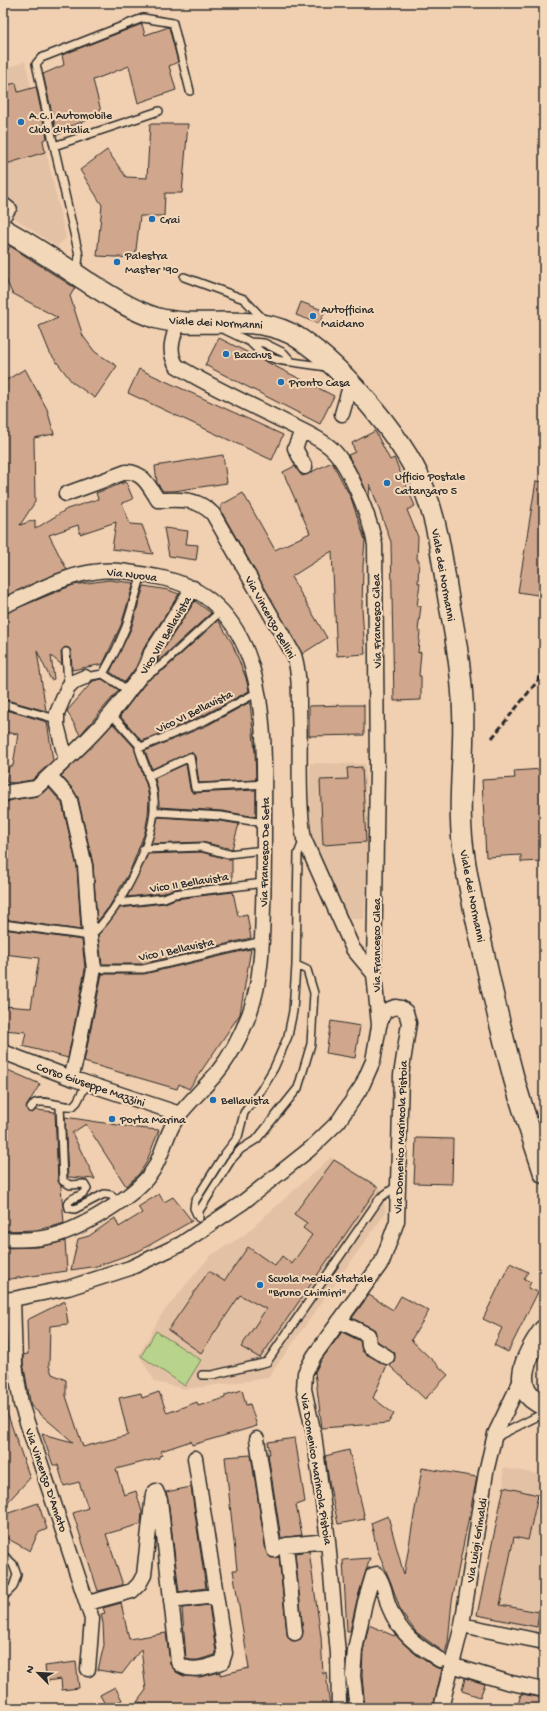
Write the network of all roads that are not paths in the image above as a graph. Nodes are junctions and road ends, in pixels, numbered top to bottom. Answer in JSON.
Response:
{"nodes":[{"id":1,"x":190,"y":91,"type":"dead end"},
{"id":2,"x":159,"y":111,"type":"dead end"},
{"id":3,"x":54,"y":146,"type":"junction"},
{"id":4,"x":3,"y":200,"type":"edge"},
{"id":5,"x":3,"y":223,"type":"edge"},
{"id":6,"x":3,"y":229,"type":"edge"},
{"id":7,"x":77,"y":275,"type":"junction"},
{"id":8,"x":184,"y":277,"type":"dead end"},
{"id":9,"x":178,"y":322,"type":"junction"},
{"id":10,"x":212,"y":323,"type":"junction"},
{"id":11,"x":270,"y":325,"type":"junction"},
{"id":12,"x":250,"y":342,"type":"junction"},
{"id":13,"x":292,"y":362,"type":"junction"},
{"id":14,"x":335,"y":368,"type":"junction"},
{"id":15,"x":351,"y":383,"type":"junction"},
{"id":16,"x":342,"y":414,"type":"dead end"},
{"id":17,"x":302,"y":431,"type":"junction"},
{"id":18,"x":305,"y":467,"type":"dead end"},
{"id":19,"x":66,"y":494,"type":"dead end"},
{"id":20,"x":142,"y":574,"type":"junction"},
{"id":21,"x":193,"y":588,"type":"junction"},
{"id":22,"x":3,"y":606,"type":"edge"},
{"id":23,"x":222,"y":610,"type":"junction"},
{"id":24,"x":66,"y":652,"type":"dead end"},
{"id":25,"x":103,"y":674,"type":"junction"},
{"id":26,"x":85,"y":677,"type":"joint"},
{"id":27,"x":68,"y":687,"type":"junction"},
{"id":28,"x":133,"y":687,"type":"junction"},
{"id":29,"x":258,"y":692,"type":"junction"},
{"id":30,"x":3,"y":704,"type":"edge"},
{"id":31,"x":112,"y":715,"type":"junction"},
{"id":32,"x":56,"y":719,"type":"junction"},
{"id":33,"x":139,"y":748,"type":"junction"},
{"id":34,"x":66,"y":760,"type":"junction"},
{"id":35,"x":50,"y":776,"type":"junction"},
{"id":36,"x":148,"y":776,"type":"junction"},
{"id":37,"x":265,"y":784,"type":"junction"},
{"id":38,"x":3,"y":794,"type":"edge"},
{"id":39,"x":154,"y":812,"type":"junction"},
{"id":40,"x":264,"y":823,"type":"junction"},
{"id":41,"x":304,"y":839,"type":"junction"},
{"id":42,"x":144,"y":849,"type":"junction"},
{"id":43,"x":264,"y":850,"type":"junction"},
{"id":44,"x":264,"y":883,"type":"junction"},
{"id":45,"x":118,"y":903,"type":"junction"},
{"id":46,"x":3,"y":924,"type":"edge"},
{"id":47,"x":90,"y":936,"type":"junction"},
{"id":48,"x":262,"y":941,"type":"junction"},
{"id":49,"x":296,"y":965,"type":"junction"},
{"id":50,"x":94,"y":969,"type":"junction"},
{"id":51,"x":374,"y":974,"type":"junction"},
{"id":52,"x":379,"y":1026,"type":"junction"},
{"id":53,"x":3,"y":1052,"type":"edge"},
{"id":54,"x":71,"y":1078,"type":"junction"},
{"id":55,"x":87,"y":1083,"type":"junction"},
{"id":56,"x":60,"y":1105,"type":"junction"},
{"id":57,"x":31,"y":1108,"type":"dead end"},
{"id":58,"x":180,"y":1114,"type":"junction"},
{"id":59,"x":544,"y":1173,"type":"edge"},
{"id":60,"x":398,"y":1185,"type":"junction"},
{"id":61,"x":118,"y":1203,"type":"junction"},
{"id":62,"x":202,"y":1223,"type":"junction"},
{"id":63,"x":3,"y":1239,"type":"edge"},
{"id":64,"x":8,"y":1299,"type":"edge"},
{"id":65,"x":339,"y":1321,"type":"junction"},
{"id":66,"x":544,"y":1330,"type":"edge"},
{"id":67,"x":387,"y":1357,"type":"dead end"},
{"id":68,"x":202,"y":1375,"type":"dead end"},
{"id":69,"x":523,"y":1376,"type":"junction"},
{"id":70,"x":544,"y":1405,"type":"edge"},
{"id":71,"x":544,"y":1413,"type":"edge"},
{"id":72,"x":257,"y":1439,"type":"dead end"},
{"id":73,"x":493,"y":1443,"type":"junction"},
{"id":74,"x":195,"y":1458,"type":"dead end"},
{"id":75,"x":328,"y":1541,"type":"junction"},
{"id":76,"x":274,"y":1550,"type":"dead end"},
{"id":77,"x":3,"y":1555,"type":"edge"},
{"id":78,"x":215,"y":1596,"type":"junction"},
{"id":79,"x":3,"y":1597,"type":"edge"},
{"id":80,"x":171,"y":1601,"type":"junction"},
{"id":81,"x":88,"y":1603,"type":"junction"},
{"id":82,"x":462,"y":1625,"type":"junction"},
{"id":83,"x":295,"y":1633,"type":"dead end"},
{"id":84,"x":544,"y":1642,"type":"edge"},
{"id":85,"x":440,"y":1660,"type":"dead end"},
{"id":86,"x":461,"y":1668,"type":"dead end"},
{"id":87,"x":88,"y":1669,"type":"dead end"},
{"id":88,"x":544,"y":1690,"type":"edge"},
{"id":89,"x":339,"y":1708,"type":"edge"},
{"id":90,"x":357,"y":1708,"type":"edge"},
{"id":91,"x":441,"y":1708,"type":"edge"}],
"edges":[{"from":1,"to":3,"type":"lane"},
{"from":2,"to":3,"type":"lane"},
{"from":3,"to":7,"type":"lane"},
{"from":4,"to":5,"type":"lane"},
{"from":6,"to":7,"type":"street","name":"Viale dei Normanni"},
{"from":7,"to":9,"type":"street","name":"Viale dei Normanni"},
{"from":8,"to":11,"type":"lane"},
{"from":9,"to":10,"type":"street","name":"Viale dei Normanni"},
{"from":9,"to":17,"type":"street","name":"Via Francesco Cilea"},
{"from":10,"to":11,"type":"street","name":"Viale dei Normanni"},
{"from":10,"to":12,"type":"lane"},
{"from":11,"to":14,"type":"street","name":"Viale dei Normanni"},
{"from":12,"to":13,"type":"lane"},
{"from":12,"to":13,"type":"lane"},
{"from":13,"to":14,"type":"lane"},
{"from":14,"to":15,"type":"street","name":"Viale dei Normanni"},
{"from":15,"to":16,"type":"street"},
{"from":15,"to":59,"type":"street","name":"Viale dei Normanni"},
{"from":17,"to":18,"type":"street"},
{"from":17,"to":51,"type":"street","name":"Via Francesco Cilea"},
{"from":19,"to":41,"type":"street","name":"Via Vincenzo Bellini"},
{"from":20,"to":21,"type":"street","name":"Via Nuova"},
{"from":20,"to":22,"type":"street","name":"Via Nuova"},
{"from":20,"to":25,"type":"lane"},
{"from":21,"to":23,"type":"street","name":"Via Francesco De Seta"},
{"from":21,"to":28,"type":"street","name":"Vico VIII Bellavista"},
{"from":23,"to":28,"type":"lane"},
{"from":23,"to":29,"type":"street","name":"Via Francesco De Seta"},
{"from":24,"to":27,"type":"lane"},
{"from":25,"to":26,"type":"lane"},
{"from":25,"to":28,"type":"lane"},
{"from":26,"to":27,"type":"street"},
{"from":27,"to":32,"type":"street"},
{"from":28,"to":31,"type":"street","name":"Vico VIII Bellavista"},
{"from":29,"to":33,"type":"lane","name":"Vico VI Bellavista"},
{"from":29,"to":37,"type":"street","name":"Via Francesco De Seta"},
{"from":30,"to":32,"type":"lane"},
{"from":31,"to":33,"type":"lane"},
{"from":31,"to":34,"type":"street","name":"Vico VIII Bellavista"},
{"from":32,"to":34,"type":"street"},
{"from":33,"to":36,"type":"lane"},
{"from":34,"to":35,"type":"street","name":"Vico VIII Bellavista"},
{"from":35,"to":38,"type":"street","name":"Vico VIII Bellavista"},
{"from":35,"to":47,"type":"street"},
{"from":36,"to":37,"type":"lane"},
{"from":36,"to":39,"type":"lane"},
{"from":37,"to":40,"type":"street","name":"Via Francesco De Seta"},
{"from":39,"to":40,"type":"lane"},
{"from":39,"to":42,"type":"lane"},
{"from":40,"to":43,"type":"street","name":"Via Francesco De Seta"},
{"from":41,"to":49,"type":"lane"},
{"from":41,"to":51,"type":"street","name":"Via Vincenzo Bellini"},
{"from":42,"to":43,"type":"lane"},
{"from":42,"to":45,"type":"lane"},
{"from":43,"to":44,"type":"street","name":"Via Francesco De Seta"},
{"from":44,"to":45,"type":"lane","name":"Vico II Bellavista"},
{"from":44,"to":48,"type":"street","name":"Via Francesco De Seta"},
{"from":45,"to":47,"type":"lane"},
{"from":46,"to":47,"type":"lane"},
{"from":47,"to":50,"type":"street"},
{"from":48,"to":50,"type":"lane","name":"Vico I Bellavista"},
{"from":48,"to":58,"type":"street","name":"Via Francesco De Seta"},
{"from":49,"to":62,"type":"lane"},
{"from":49,"to":62,"type":"lane"},
{"from":50,"to":54,"type":"street"},
{"from":51,"to":52,"type":"street","name":"Via Francesco Cilea"},
{"from":52,"to":60,"type":"street","name":"Via Domenico Marincola Pistoia"},
{"from":52,"to":62,"type":"street","name":"Via Domenico Marincola Pistoia"},
{"from":53,"to":54,"type":"street","name":"Corso Giuseppe Mazzini"},
{"from":54,"to":55,"type":"street","name":"Corso Giuseppe Mazzini"},
{"from":55,"to":56,"type":"lane"},
{"from":55,"to":58,"type":"street","name":"Corso Giuseppe Mazzini"},
{"from":56,"to":57,"type":"lane"},
{"from":56,"to":61,"type":"lane"},
{"from":58,"to":61,"type":"street","name":"Via Francesco De Seta"},
{"from":60,"to":65,"type":"street","name":"Via Domenico Marincola Pistoia"},
{"from":60,"to":68,"type":"lane"},
{"from":61,"to":63,"type":"street","name":"Via Francesco De Seta"},
{"from":62,"to":64,"type":"street","name":"Via Domenico Marincola Pistoia"},
{"from":64,"to":81,"type":"street","name":"Via Vincenzo D'Amato"},
{"from":65,"to":67,"type":"street"},
{"from":65,"to":75,"type":"street","name":"Via Domenico Marincola Pistoia"},
{"from":66,"to":69,"type":"street"},
{"from":69,"to":70,"type":"street"},
{"from":69,"to":73,"type":"street","name":"Via Luigi Grimaldi"},
{"from":71,"to":73,"type":"lane"},
{"from":72,"to":76,"type":"street"},
{"from":73,"to":82,"type":"street","name":"Via Luigi Grimaldi"},
{"from":74,"to":78,"type":"street"},
{"from":75,"to":83,"type":"street"},
{"from":75,"to":89,"type":"street","name":"Via Domenico Marincola Pistoia"},
{"from":77,"to":79,"type":"lane"},
{"from":78,"to":80,"type":"street"},
{"from":78,"to":80,"type":"street"},
{"from":80,"to":81,"type":"street"},
{"from":81,"to":87,"type":"street","name":"Via Vincenzo D'Amato"},
{"from":82,"to":84,"type":"street"},
{"from":82,"to":91,"type":"street","name":"Via Luigi Grimaldi"},
{"from":85,"to":90,"type":"street"},
{"from":86,"to":88,"type":"street"}]}
